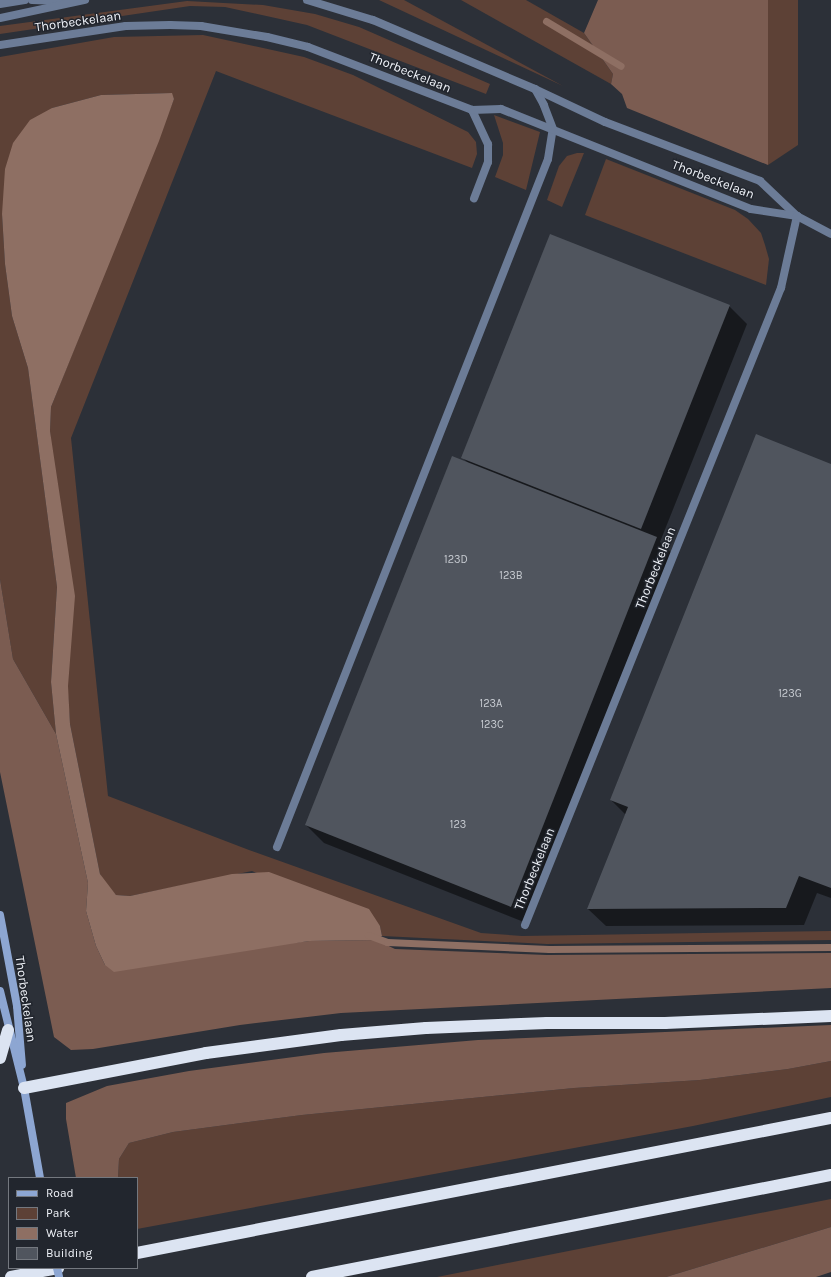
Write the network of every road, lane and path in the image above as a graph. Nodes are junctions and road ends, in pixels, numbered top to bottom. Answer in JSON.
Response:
{"nodes":[{"id":1,"x":25,"y":0,"type":"edge"},
{"id":2,"x":32,"y":0,"type":"edge"},
{"id":3,"x":85,"y":0,"type":"edge"},
{"id":4,"x":307,"y":0,"type":"edge"},
{"id":5,"x":74,"y":2,"type":"junction"},
{"id":6,"x":0,"y":4,"type":"edge"},
{"id":7,"x":0,"y":18,"type":"edge"},
{"id":8,"x":0,"y":45,"type":"edge"},
{"id":9,"x":535,"y":89,"type":"junction"},
{"id":10,"x":472,"y":110,"type":"junction"},
{"id":11,"x":553,"y":129,"type":"junction"},
{"id":12,"x":474,"y":198,"type":"dead end"},
{"id":13,"x":797,"y":216,"type":"junction"},
{"id":14,"x":831,"y":234,"type":"edge"},
{"id":15,"x":277,"y":846,"type":"dead end"},
{"id":16,"x":0,"y":915,"type":"edge"},
{"id":17,"x":525,"y":925,"type":"dead end"},
{"id":18,"x":0,"y":991,"type":"edge"},
{"id":19,"x":831,"y":1016,"type":"edge"},
{"id":20,"x":8,"y":1030,"type":"junction"},
{"id":21,"x":0,"y":1058,"type":"edge"},
{"id":22,"x":24,"y":1088,"type":"junction"},
{"id":23,"x":831,"y":1118,"type":"edge"},
{"id":24,"x":831,"y":1175,"type":"edge"},
{"id":25,"x":40,"y":1177,"type":"edge"},
{"id":26,"x":138,"y":1253,"type":"edge"},
{"id":27,"x":53,"y":1269,"type":"edge"},
{"id":28,"x":11,"y":1277,"type":"edge"},
{"id":29,"x":312,"y":1277,"type":"edge"}],
"edges":[{"from":1,"to":6,"type":"street"},
{"from":2,"to":5,"type":"street","name":"Thorbeckelaan"},
{"from":3,"to":5,"type":"street","name":"Thorbeckelaan"},
{"from":4,"to":9,"type":"street","name":"Thorbeckelaan"},
{"from":5,"to":7,"type":"street","name":"Thorbeckelaan"},
{"from":8,"to":10,"type":"street","name":"Thorbeckelaan"},
{"from":9,"to":11,"type":"street"},
{"from":9,"to":13,"type":"street","name":"Thorbeckelaan"},
{"from":10,"to":11,"type":"street","name":"Thorbeckelaan"},
{"from":10,"to":12,"type":"street"},
{"from":11,"to":13,"type":"street","name":"Thorbeckelaan"},
{"from":11,"to":15,"type":"street"},
{"from":13,"to":14,"type":"street","name":"Thorbeckelaan"},
{"from":13,"to":17,"type":"street","name":"Thorbeckelaan"},
{"from":16,"to":22,"type":"main road","name":"Thorbeckelaan"},
{"from":18,"to":20,"type":"main road","name":"Thorbeckelaan"},
{"from":19,"to":22,"type":"highway"},
{"from":20,"to":21,"type":"highway"},
{"from":20,"to":22,"type":"main road","name":"Thorbeckelaan"},
{"from":22,"to":25,"type":"main road","name":"Thorbeckelaan"},
{"from":23,"to":26,"type":"highway"},
{"from":24,"to":29,"type":"highway"},
{"from":27,"to":28,"type":"highway"}]}
